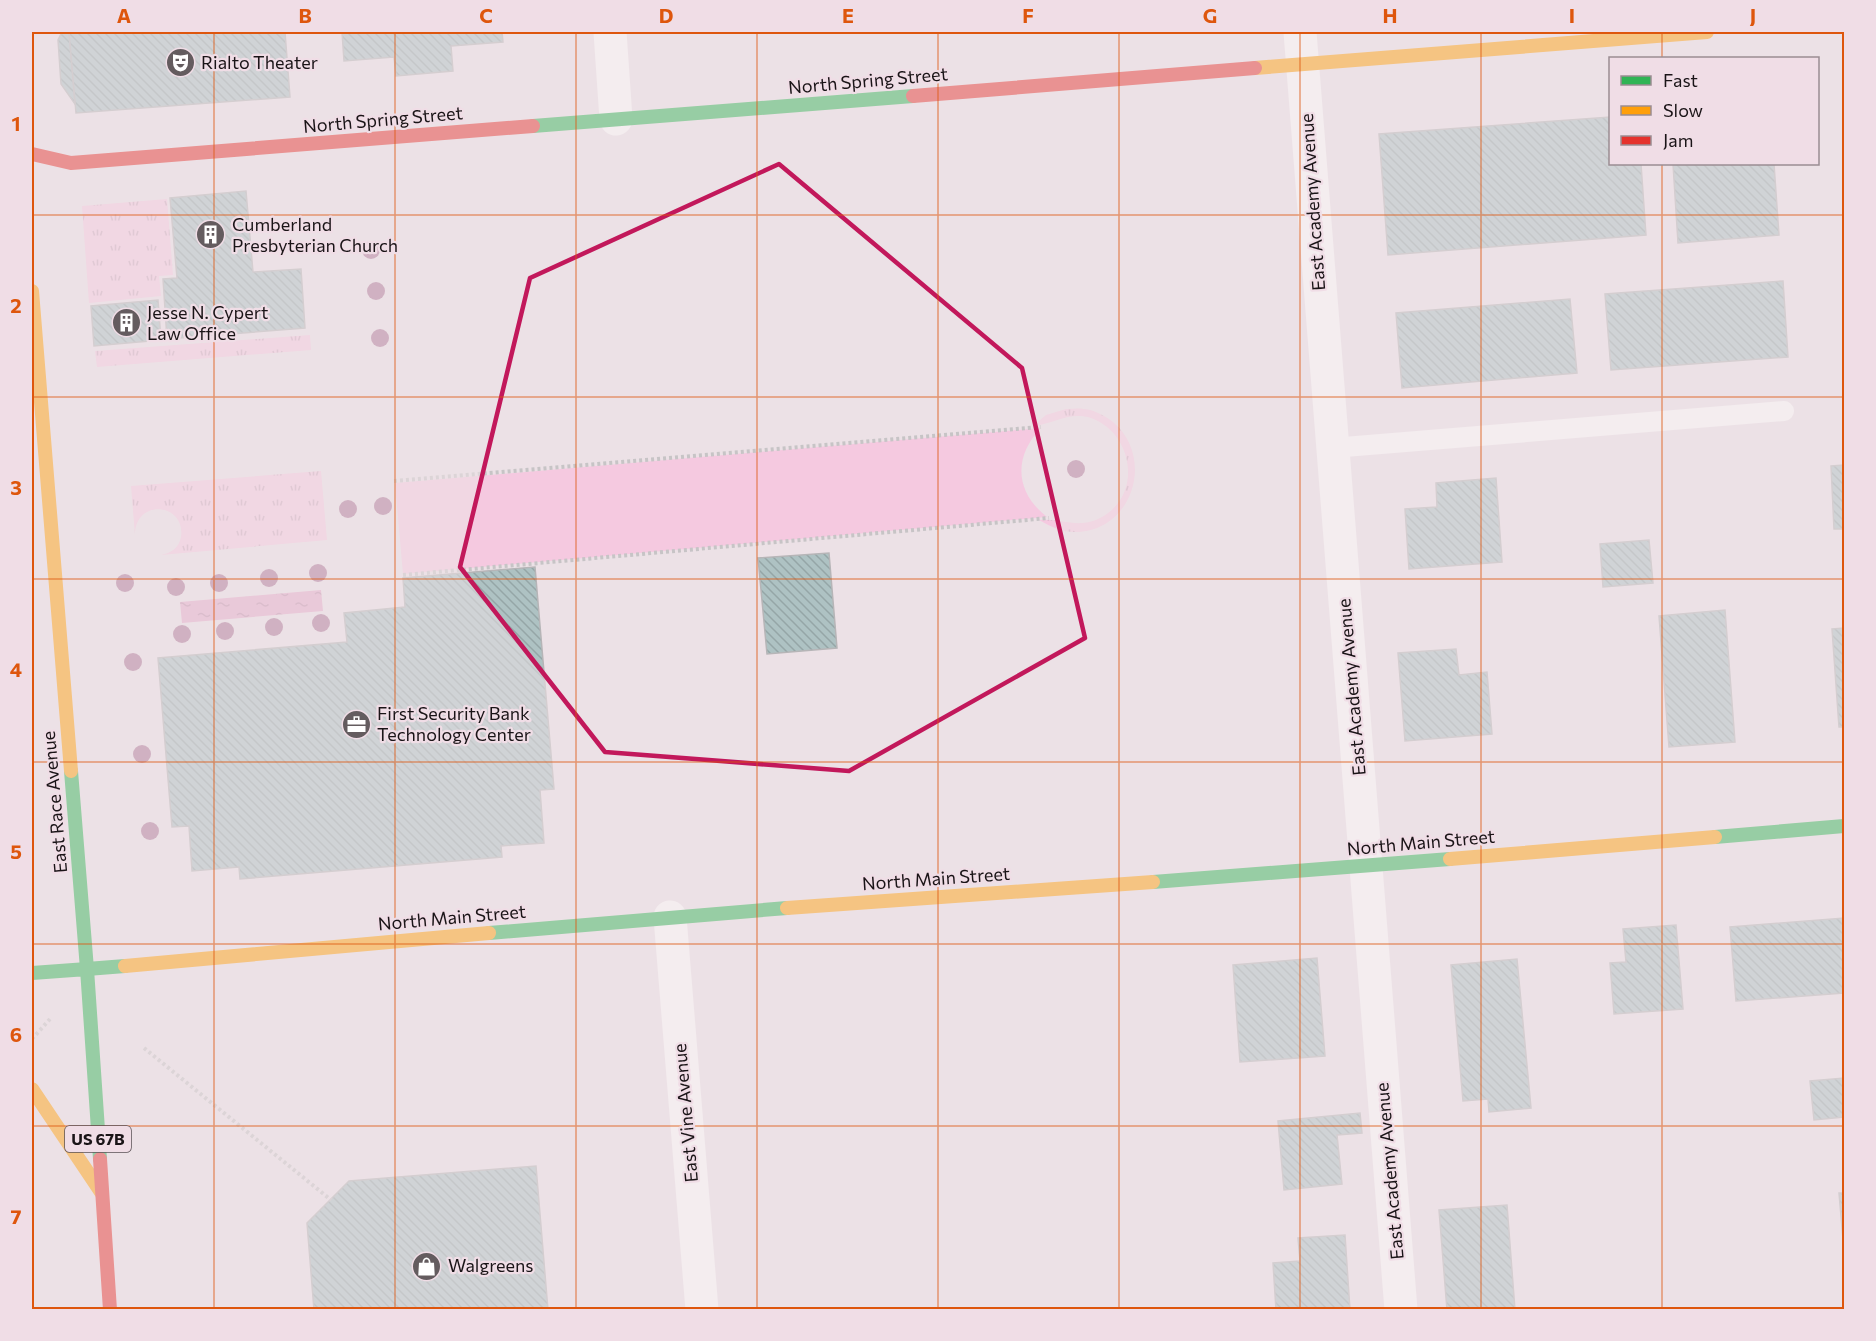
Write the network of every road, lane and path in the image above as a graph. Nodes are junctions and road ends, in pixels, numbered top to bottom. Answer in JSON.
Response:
{"nodes":[{"id":1,"x":610,"y":32,"type":"edge"},
{"id":2,"x":1300,"y":32,"type":"edge"},
{"id":3,"x":1707,"y":32,"type":"edge"},
{"id":4,"x":1303,"y":64,"type":"junction"},
{"id":5,"x":616,"y":119,"type":"junction"},
{"id":6,"x":32,"y":154,"type":"edge"},
{"id":7,"x":32,"y":291,"type":"edge"},
{"id":8,"x":1784,"y":411,"type":"dead end"},
{"id":9,"x":1041,"y":427,"type":"dead end"},
{"id":10,"x":1332,"y":448,"type":"junction"},
{"id":11,"x":394,"y":481,"type":"dead end"},
{"id":12,"x":1049,"y":518,"type":"dead end"},
{"id":13,"x":403,"y":575,"type":"dead end"},
{"id":14,"x":1845,"y":826,"type":"edge"},
{"id":15,"x":1366,"y":866,"type":"junction"},
{"id":16,"x":670,"y":917,"type":"junction"},
{"id":17,"x":87,"y":969,"type":"junction"},
{"id":18,"x":32,"y":973,"type":"edge"},
{"id":19,"x":52,"y":1017,"type":"dead end"},
{"id":20,"x":32,"y":1039,"type":"edge"},
{"id":21,"x":144,"y":1048,"type":"dead end"},
{"id":22,"x":32,"y":1089,"type":"edge"},
{"id":23,"x":102,"y":1194,"type":"junction"},
{"id":24,"x":331,"y":1200,"type":"dead end"},
{"id":25,"x":110,"y":1310,"type":"edge"},
{"id":26,"x":702,"y":1310,"type":"edge"},
{"id":27,"x":1401,"y":1310,"type":"edge"}],
"edges":[{"from":1,"to":5,"type":"street"},
{"from":2,"to":4,"type":"street","name":"East Academy Avenue"},
{"from":3,"to":4,"type":"street","name":"North Spring Street"},
{"from":4,"to":5,"type":"street","name":"North Spring Street"},
{"from":4,"to":10,"type":"street","name":"East Academy Avenue"},
{"from":5,"to":6,"type":"street","name":"North Spring Street"},
{"from":7,"to":17,"type":"street","name":"East Race Avenue"},
{"from":8,"to":10,"type":"lane"},
{"from":9,"to":11,"type":"path"},
{"from":10,"to":15,"type":"street","name":"East Academy Avenue"},
{"from":12,"to":13,"type":"path"},
{"from":14,"to":15,"type":"street","name":"North Main Street"},
{"from":15,"to":16,"type":"street","name":"North Main Street"},
{"from":15,"to":27,"type":"street","name":"East Academy Avenue"},
{"from":16,"to":17,"type":"street","name":"North Main Street"},
{"from":16,"to":26,"type":"street","name":"East Vine Avenue"},
{"from":17,"to":18,"type":"street","name":"North Main Street"},
{"from":17,"to":23,"type":"street","name":"East Race Avenue","number":"US 67B"},
{"from":19,"to":20,"type":"path"},
{"from":21,"to":24,"type":"path"},
{"from":22,"to":23,"type":"street"},
{"from":23,"to":25,"type":"street","name":"East Race Avenue","number":"US 67B"}]}
